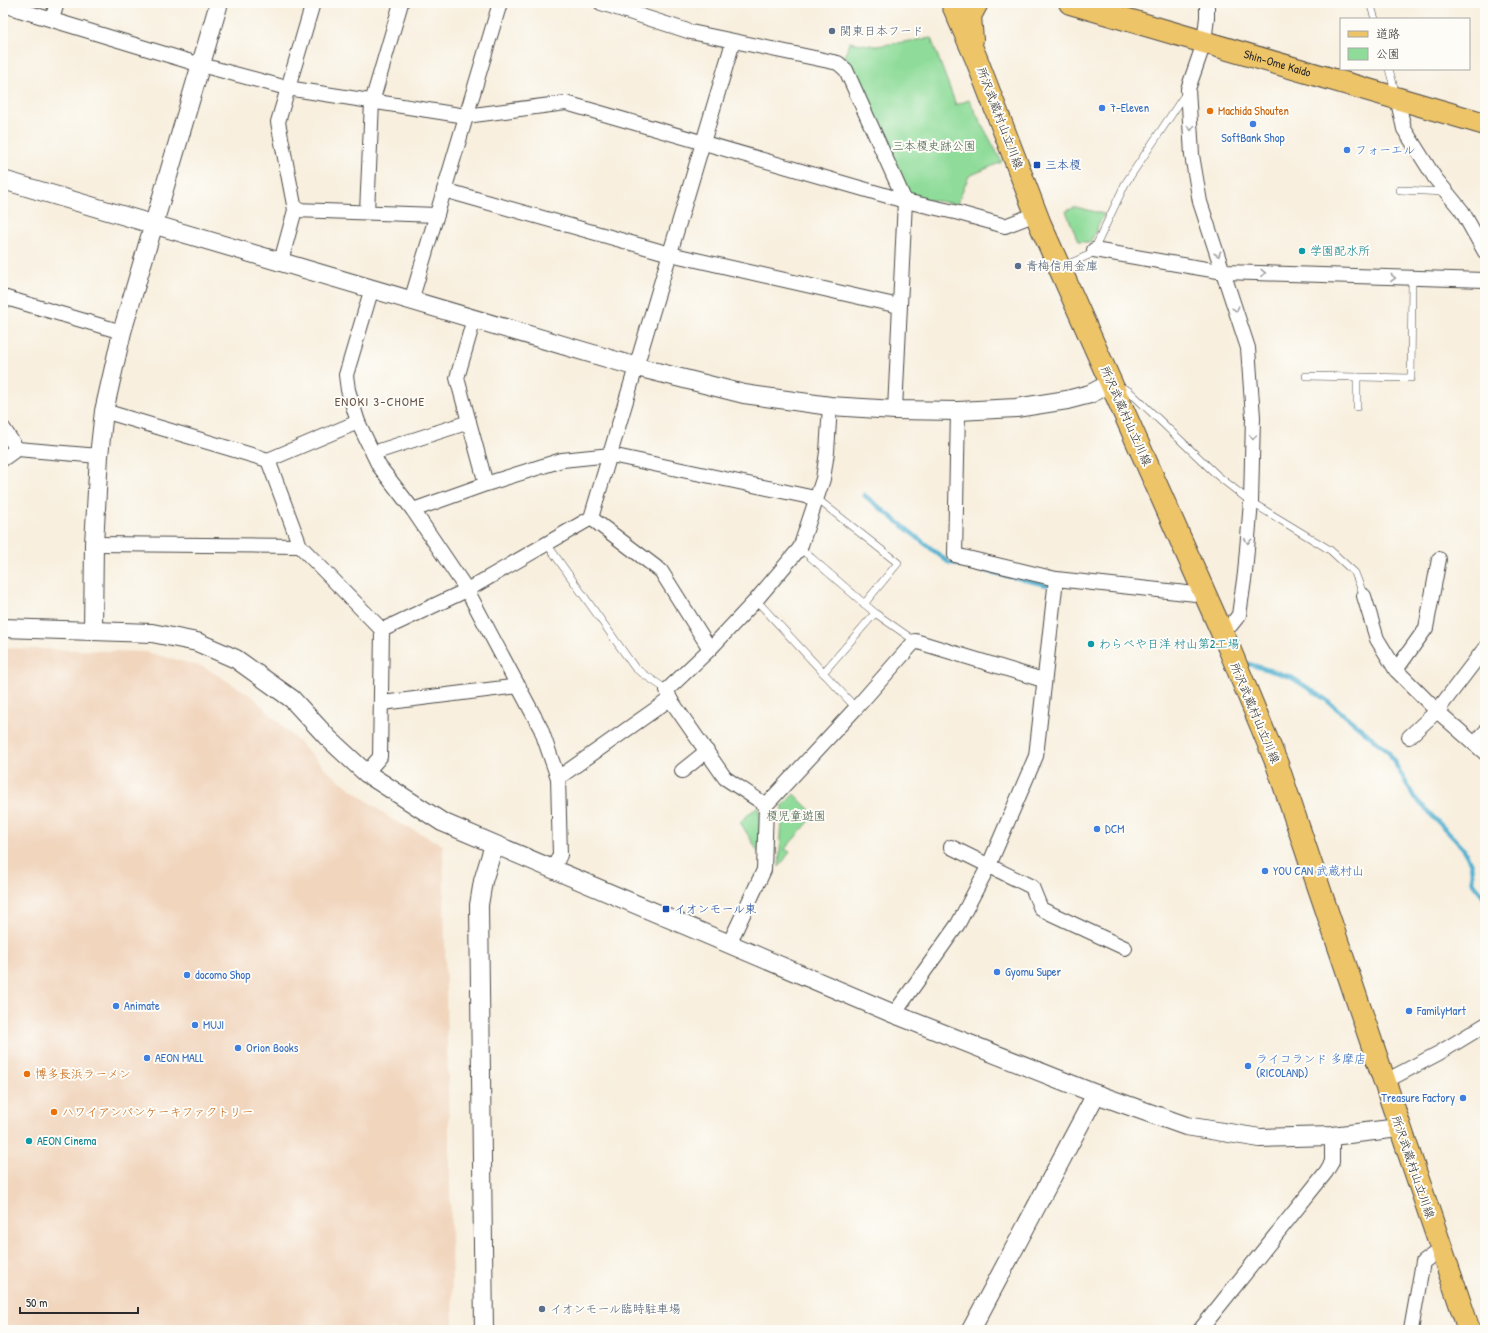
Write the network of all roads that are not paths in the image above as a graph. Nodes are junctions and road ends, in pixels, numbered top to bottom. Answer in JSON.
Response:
{"nodes":[{"id":1,"x":57,"y":3,"type":"edge"},
{"id":2,"x":219,"y":3,"type":"edge"},
{"id":3,"x":313,"y":3,"type":"edge"},
{"id":4,"x":401,"y":3,"type":"edge"},
{"id":5,"x":500,"y":3,"type":"edge"},
{"id":6,"x":601,"y":3,"type":"edge"},
{"id":7,"x":952,"y":3,"type":"edge"},
{"id":8,"x":977,"y":3,"type":"edge"},
{"id":9,"x":1070,"y":3,"type":"edge"},
{"id":10,"x":1207,"y":3,"type":"edge"},
{"id":11,"x":1370,"y":3,"type":"edge"},
{"id":12,"x":3,"y":5,"type":"edge"},
{"id":13,"x":1374,"y":18,"type":"edge"},
{"id":14,"x":52,"y":19,"type":"junction"},
{"id":15,"x":733,"y":42,"type":"junction"},
{"id":16,"x":1204,"y":43,"type":"junction"},
{"id":17,"x":976,"y":58,"type":"junction"},
{"id":18,"x":201,"y":65,"type":"junction"},
{"id":19,"x":1389,"y":70,"type":"edge"},
{"id":20,"x":287,"y":88,"type":"junction"},
{"id":21,"x":1188,"y":89,"type":"junction"},
{"id":22,"x":1397,"y":97,"type":"junction"},
{"id":23,"x":372,"y":102,"type":"junction"},
{"id":24,"x":466,"y":116,"type":"junction"},
{"id":25,"x":1485,"y":124,"type":"edge"},
{"id":26,"x":703,"y":144,"type":"junction"},
{"id":27,"x":3,"y":180,"type":"edge"},
{"id":28,"x":444,"y":190,"type":"junction"},
{"id":29,"x":1400,"y":190,"type":"dead end"},
{"id":30,"x":1447,"y":192,"type":"junction"},
{"id":31,"x":905,"y":201,"type":"junction"},
{"id":32,"x":295,"y":210,"type":"junction"},
{"id":33,"x":367,"y":212,"type":"junction"},
{"id":34,"x":1036,"y":214,"type":"junction"},
{"id":35,"x":437,"y":215,"type":"junction"},
{"id":36,"x":154,"y":225,"type":"junction"},
{"id":37,"x":1484,"y":247,"type":"edge"},
{"id":38,"x":1094,"y":250,"type":"junction"},
{"id":39,"x":670,"y":254,"type":"junction"},
{"id":40,"x":281,"y":261,"type":"junction"},
{"id":41,"x":1060,"y":268,"type":"junction"},
{"id":42,"x":1224,"y":272,"type":"junction"},
{"id":43,"x":1412,"y":278,"type":"junction"},
{"id":44,"x":1485,"y":280,"type":"edge"},
{"id":45,"x":372,"y":288,"type":"junction"},
{"id":46,"x":3,"y":297,"type":"edge"},
{"id":47,"x":412,"y":302,"type":"junction"},
{"id":48,"x":899,"y":306,"type":"junction"},
{"id":49,"x":474,"y":319,"type":"junction"},
{"id":50,"x":122,"y":332,"type":"junction"},
{"id":51,"x":637,"y":367,"type":"junction"},
{"id":52,"x":1306,"y":376,"type":"dead end"},
{"id":53,"x":1357,"y":376,"type":"junction"},
{"id":54,"x":1111,"y":383,"type":"junction"},
{"id":55,"x":830,"y":406,"type":"junction"},
{"id":56,"x":1357,"y":408,"type":"dead end"},
{"id":57,"x":895,"y":410,"type":"junction"},
{"id":58,"x":104,"y":411,"type":"junction"},
{"id":59,"x":958,"y":411,"type":"junction"},
{"id":60,"x":358,"y":422,"type":"junction"},
{"id":61,"x":469,"y":422,"type":"junction"},
{"id":62,"x":3,"y":428,"type":"edge"},
{"id":63,"x":17,"y":449,"type":"junction"},
{"id":64,"x":373,"y":453,"type":"junction"},
{"id":65,"x":611,"y":455,"type":"junction"},
{"id":66,"x":99,"y":456,"type":"junction"},
{"id":67,"x":3,"y":459,"type":"edge"},
{"id":68,"x":268,"y":460,"type":"junction"},
{"id":69,"x":486,"y":484,"type":"junction"},
{"id":70,"x":815,"y":498,"type":"junction"},
{"id":71,"x":1251,"y":502,"type":"junction"},
{"id":72,"x":413,"y":510,"type":"junction"},
{"id":73,"x":591,"y":518,"type":"junction"},
{"id":74,"x":94,"y":544,"type":"junction"},
{"id":75,"x":547,"y":544,"type":"junction"},
{"id":76,"x":300,"y":546,"type":"junction"},
{"id":77,"x":800,"y":548,"type":"junction"},
{"id":78,"x":1439,"y":559,"type":"dead end"},
{"id":79,"x":1056,"y":579,"type":"junction"},
{"id":80,"x":467,"y":590,"type":"junction"},
{"id":81,"x":1205,"y":595,"type":"junction"},
{"id":82,"x":1364,"y":596,"type":"joint"},
{"id":83,"x":756,"y":600,"type":"junction"},
{"id":84,"x":864,"y":604,"type":"junction"},
{"id":85,"x":875,"y":613,"type":"junction"},
{"id":86,"x":3,"y":628,"type":"edge"},
{"id":87,"x":92,"y":630,"type":"junction"},
{"id":88,"x":382,"y":630,"type":"junction"},
{"id":89,"x":1220,"y":630,"type":"junction"},
{"id":90,"x":915,"y":641,"type":"junction"},
{"id":91,"x":1485,"y":648,"type":"edge"},
{"id":92,"x":710,"y":650,"type":"junction"},
{"id":93,"x":1396,"y":670,"type":"junction"},
{"id":94,"x":823,"y":673,"type":"junction"},
{"id":95,"x":1044,"y":680,"type":"junction"},
{"id":96,"x":519,"y":686,"type":"junction"},
{"id":97,"x":668,"y":695,"type":"junction"},
{"id":98,"x":382,"y":703,"type":"junction"},
{"id":99,"x":856,"y":708,"type":"junction"},
{"id":100,"x":1437,"y":711,"type":"junction"},
{"id":101,"x":1485,"y":732,"type":"edge"},
{"id":102,"x":1409,"y":737,"type":"dead end"},
{"id":103,"x":1480,"y":748,"type":"edge"},
{"id":104,"x":707,"y":751,"type":"junction"},
{"id":105,"x":682,"y":771,"type":"dead end"},
{"id":106,"x":366,"y":773,"type":"junction"},
{"id":107,"x":558,"y":778,"type":"junction"},
{"id":108,"x":766,"y":805,"type":"junction"},
{"id":109,"x":494,"y":845,"type":"junction"},
{"id":110,"x":951,"y":847,"type":"dead end"},
{"id":111,"x":989,"y":865,"type":"junction"},
{"id":112,"x":553,"y":869,"type":"junction"},
{"id":113,"x":728,"y":944,"type":"junction"},
{"id":114,"x":1125,"y":948,"type":"dead end"},
{"id":115,"x":894,"y":1014,"type":"junction"},
{"id":116,"x":1485,"y":1025,"type":"edge"},
{"id":117,"x":1384,"y":1082,"type":"junction"},
{"id":118,"x":1096,"y":1094,"type":"junction"},
{"id":119,"x":1399,"y":1128,"type":"junction"},
{"id":120,"x":1332,"y":1136,"type":"junction"},
{"id":121,"x":1441,"y":1249,"type":"junction"},
{"id":122,"x":484,"y":1330,"type":"edge"},
{"id":123,"x":971,"y":1330,"type":"edge"},
{"id":124,"x":1200,"y":1330,"type":"edge"},
{"id":125,"x":1411,"y":1330,"type":"edge"},
{"id":126,"x":1469,"y":1330,"type":"edge"}],
"edges":[{"from":1,"to":14,"type":"street"},
{"from":2,"to":18,"type":"street"},
{"from":3,"to":20,"type":"street"},
{"from":4,"to":23,"type":"street"},
{"from":5,"to":24,"type":"street"},
{"from":6,"to":15,"type":"street"},
{"from":7,"to":17,"type":"main road","name":"所沢武蔵村山立川線"},
{"from":8,"to":17,"type":"main road"},
{"from":9,"to":16,"type":"main road","name":"Shin-Ome Kaido"},
{"from":10,"to":16,"type":"street"},
{"from":11,"to":13,"type":"lane"},
{"from":12,"to":14,"type":"street"},
{"from":14,"to":18,"type":"street"},
{"from":15,"to":26,"type":"street"},
{"from":15,"to":31,"type":"street"},
{"from":16,"to":21,"type":"street"},
{"from":16,"to":22,"type":"main road","name":"Shin-Ome Kaido"},
{"from":17,"to":34,"type":"main road","name":"所沢武蔵村山立川線"},
{"from":18,"to":20,"type":"street"},
{"from":18,"to":36,"type":"street"},
{"from":19,"to":22,"type":"lane"},
{"from":20,"to":23,"type":"street"},
{"from":20,"to":32,"type":"street"},
{"from":21,"to":38,"type":"lane"},
{"from":21,"to":42,"type":"street","one_way":true},
{"from":22,"to":25,"type":"main road","name":"Shin-Ome Kaido"},
{"from":22,"to":30,"type":"street"},
{"from":23,"to":24,"type":"street"},
{"from":23,"to":33,"type":"street"},
{"from":24,"to":26,"type":"street"},
{"from":24,"to":28,"type":"street"},
{"from":26,"to":31,"type":"street"},
{"from":26,"to":39,"type":"street"},
{"from":27,"to":36,"type":"street"},
{"from":28,"to":35,"type":"street"},
{"from":28,"to":39,"type":"street"},
{"from":29,"to":30,"type":"lane"},
{"from":30,"to":37,"type":"street"},
{"from":31,"to":34,"type":"street"},
{"from":31,"to":48,"type":"street"},
{"from":32,"to":33,"type":"street"},
{"from":32,"to":40,"type":"street"},
{"from":33,"to":35,"type":"street"},
{"from":34,"to":41,"type":"main road","name":"所沢武蔵村山立川線"},
{"from":35,"to":47,"type":"street"},
{"from":36,"to":40,"type":"street"},
{"from":36,"to":50,"type":"street"},
{"from":38,"to":41,"type":"lane"},
{"from":38,"to":42,"type":"street"},
{"from":39,"to":48,"type":"street"},
{"from":39,"to":51,"type":"street"},
{"from":40,"to":45,"type":"street"},
{"from":41,"to":54,"type":"main road","name":"所沢武蔵村山立川線"},
{"from":42,"to":43,"type":"street","one_way":true},
{"from":42,"to":71,"type":"street","one_way":true},
{"from":43,"to":44,"type":"street"},
{"from":43,"to":53,"type":"lane"},
{"from":45,"to":47,"type":"street"},
{"from":45,"to":60,"type":"street"},
{"from":46,"to":50,"type":"street"},
{"from":47,"to":49,"type":"street"},
{"from":48,"to":57,"type":"street"},
{"from":49,"to":51,"type":"street"},
{"from":49,"to":61,"type":"street"},
{"from":50,"to":58,"type":"street"},
{"from":51,"to":55,"type":"street"},
{"from":51,"to":65,"type":"street"},
{"from":52,"to":53,"type":"lane"},
{"from":53,"to":56,"type":"lane"},
{"from":54,"to":59,"type":"street"},
{"from":54,"to":71,"type":"lane"},
{"from":54,"to":81,"type":"main road","name":"所沢武蔵村山立川線"},
{"from":55,"to":57,"type":"street"},
{"from":55,"to":70,"type":"street"},
{"from":57,"to":59,"type":"street"},
{"from":58,"to":66,"type":"street"},
{"from":58,"to":68,"type":"street"},
{"from":59,"to":79,"type":"street"},
{"from":60,"to":64,"type":"street"},
{"from":60,"to":68,"type":"street"},
{"from":61,"to":64,"type":"street"},
{"from":61,"to":69,"type":"street"},
{"from":62,"to":63,"type":"street"},
{"from":63,"to":66,"type":"street"},
{"from":63,"to":67,"type":"street"},
{"from":64,"to":72,"type":"street"},
{"from":65,"to":69,"type":"street"},
{"from":65,"to":70,"type":"street"},
{"from":65,"to":73,"type":"street"},
{"from":66,"to":74,"type":"street"},
{"from":68,"to":76,"type":"street"},
{"from":69,"to":72,"type":"street"},
{"from":70,"to":77,"type":"street"},
{"from":70,"to":84,"type":"lane"},
{"from":71,"to":82,"type":"lane"},
{"from":71,"to":89,"type":"street","one_way":true},
{"from":72,"to":80,"type":"street"},
{"from":73,"to":75,"type":"street"},
{"from":73,"to":92,"type":"street"},
{"from":74,"to":76,"type":"street"},
{"from":74,"to":87,"type":"street"},
{"from":75,"to":80,"type":"street"},
{"from":75,"to":97,"type":"lane"},
{"from":76,"to":88,"type":"street"},
{"from":77,"to":83,"type":"street"},
{"from":77,"to":84,"type":"lane"},
{"from":78,"to":93,"type":"street"},
{"from":79,"to":81,"type":"street"},
{"from":79,"to":95,"type":"street"},
{"from":80,"to":88,"type":"street"},
{"from":80,"to":96,"type":"street"},
{"from":81,"to":89,"type":"main road","name":"所沢武蔵村山立川線"},
{"from":82,"to":93,"type":"street"},
{"from":83,"to":92,"type":"street"},
{"from":83,"to":94,"type":"lane"},
{"from":84,"to":85,"type":"lane"},
{"from":85,"to":90,"type":"lane"},
{"from":85,"to":94,"type":"lane"},
{"from":86,"to":87,"type":"street"},
{"from":87,"to":106,"type":"street"},
{"from":88,"to":98,"type":"street"},
{"from":89,"to":117,"type":"main road","name":"所沢武蔵村山立川線"},
{"from":90,"to":95,"type":"street"},
{"from":90,"to":99,"type":"street"},
{"from":91,"to":100,"type":"street"},
{"from":92,"to":97,"type":"street"},
{"from":93,"to":100,"type":"street"},
{"from":94,"to":99,"type":"lane"},
{"from":95,"to":111,"type":"street"},
{"from":96,"to":98,"type":"street"},
{"from":96,"to":107,"type":"street"},
{"from":97,"to":104,"type":"street"},
{"from":97,"to":107,"type":"street"},
{"from":98,"to":106,"type":"street"},
{"from":99,"to":108,"type":"street"},
{"from":100,"to":102,"type":"street"},
{"from":100,"to":103,"type":"street"},
{"from":101,"to":103,"type":"street"},
{"from":104,"to":105,"type":"street"},
{"from":104,"to":108,"type":"street"},
{"from":106,"to":109,"type":"street"},
{"from":107,"to":112,"type":"street"},
{"from":108,"to":113,"type":"street"},
{"from":109,"to":112,"type":"street"},
{"from":109,"to":122,"type":"street"},
{"from":110,"to":111,"type":"street"},
{"from":111,"to":114,"type":"street"},
{"from":111,"to":115,"type":"street"},
{"from":112,"to":113,"type":"street"},
{"from":113,"to":115,"type":"street"},
{"from":115,"to":118,"type":"street"},
{"from":116,"to":117,"type":"street"},
{"from":117,"to":119,"type":"main road","name":"所沢武蔵村山立川線"},
{"from":118,"to":120,"type":"street"},
{"from":118,"to":123,"type":"street"},
{"from":119,"to":120,"type":"street"},
{"from":119,"to":121,"type":"main road","name":"所沢武蔵村山立川線"},
{"from":120,"to":124,"type":"street"},
{"from":121,"to":125,"type":"street"},
{"from":121,"to":126,"type":"main road","name":"所沢武蔵村山立川線"}]}
